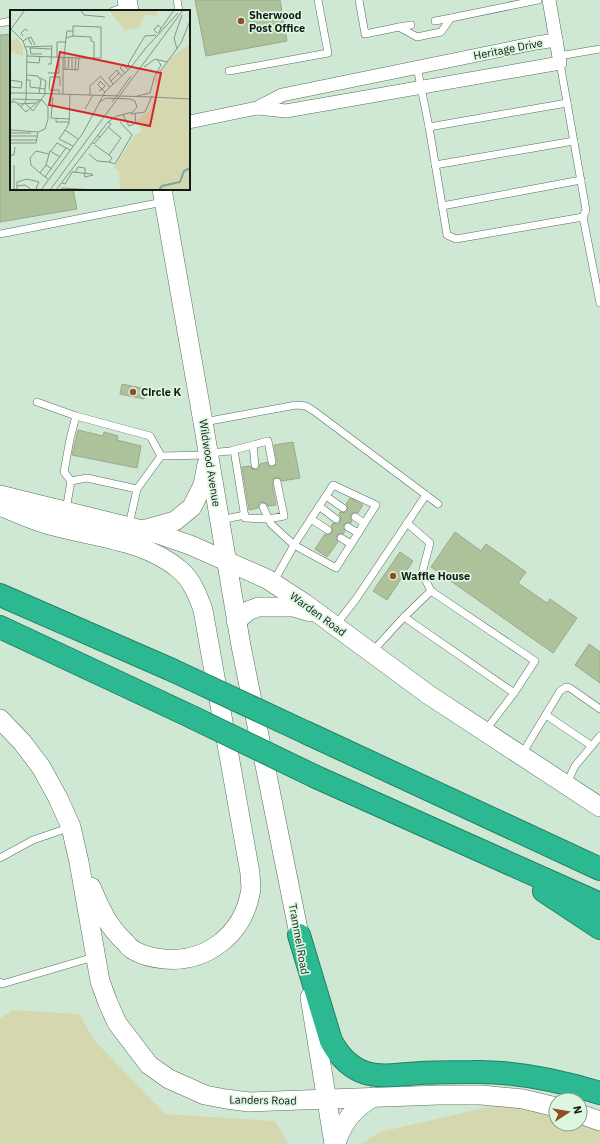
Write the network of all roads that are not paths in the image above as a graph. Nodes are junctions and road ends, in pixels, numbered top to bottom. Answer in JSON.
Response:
{"nodes":[{"id":1,"x":177,"y":0,"type":"edge"},
{"id":2,"x":318,"y":0,"type":"edge"},
{"id":3,"x":359,"y":0,"type":"edge"},
{"id":4,"x":538,"y":0,"type":"edge"},
{"id":5,"x":549,"y":0,"type":"edge"},
{"id":6,"x":526,"y":1,"type":"edge"},
{"id":7,"x":179,"y":10,"type":"edge"},
{"id":8,"x":451,"y":18,"type":"junction"},
{"id":9,"x":10,"y":21,"type":"edge"},
{"id":10,"x":435,"y":21,"type":"dead end"},
{"id":11,"x":0,"y":23,"type":"edge"},
{"id":12,"x":411,"y":25,"type":"dead end"},
{"id":13,"x":399,"y":27,"type":"junction"},
{"id":14,"x":556,"y":40,"type":"junction"},
{"id":15,"x":600,"y":49,"type":"edge"},
{"id":16,"x":559,"y":59,"type":"junction"},
{"id":17,"x":417,"y":67,"type":"junction"},
{"id":18,"x":229,"y":71,"type":"dead end"},
{"id":19,"x":421,"y":86,"type":"junction"},
{"id":20,"x":567,"y":103,"type":"junction"},
{"id":21,"x":257,"y":108,"type":"junction"},
{"id":22,"x":190,"y":122,"type":"edge"},
{"id":23,"x":429,"y":127,"type":"junction"},
{"id":24,"x":574,"y":140,"type":"junction"},
{"id":25,"x":435,"y":164,"type":"junction"},
{"id":26,"x":581,"y":180,"type":"junction"},
{"id":27,"x":163,"y":195,"type":"edge"},
{"id":28,"x":442,"y":206,"type":"junction"},
{"id":29,"x":583,"y":217,"type":"junction"},
{"id":30,"x":0,"y":234,"type":"edge"},
{"id":31,"x":600,"y":303,"type":"edge"},
{"id":32,"x":37,"y":402,"type":"dead end"},
{"id":33,"x":76,"y":416,"type":"junction"},
{"id":34,"x":204,"y":422,"type":"junction"},
{"id":35,"x":253,"y":445,"type":"junction"},
{"id":36,"x":234,"y":450,"type":"junction"},
{"id":37,"x":209,"y":454,"type":"junction"},
{"id":38,"x":161,"y":456,"type":"junction"},
{"id":39,"x":272,"y":462,"type":"dead end"},
{"id":40,"x":255,"y":465,"type":"dead end"},
{"id":41,"x":71,"y":481,"type":"junction"},
{"id":42,"x":277,"y":482,"type":"dead end"},
{"id":43,"x":137,"y":489,"type":"junction"},
{"id":44,"x":0,"y":495,"type":"edge"},
{"id":45,"x":426,"y":495,"type":"junction"},
{"id":46,"x":326,"y":496,"type":"junction"},
{"id":47,"x":438,"y":504,"type":"dead end"},
{"id":48,"x":0,"y":506,"type":"edge"},
{"id":49,"x":319,"y":506,"type":"junction"},
{"id":50,"x":263,"y":507,"type":"dead end"},
{"id":51,"x":343,"y":508,"type":"dead end"},
{"id":52,"x":66,"y":511,"type":"junction"},
{"id":53,"x":245,"y":515,"type":"junction"},
{"id":54,"x":355,"y":517,"type":"dead end"},
{"id":55,"x":336,"y":518,"type":"dead end"},
{"id":56,"x":269,"y":519,"type":"junction"},
{"id":57,"x":311,"y":519,"type":"junction"},
{"id":58,"x":220,"y":520,"type":"junction"},
{"id":59,"x":364,"y":523,"type":"junction"},
{"id":60,"x":407,"y":523,"type":"junction"},
{"id":61,"x":348,"y":527,"type":"dead end"},
{"id":62,"x":136,"y":528,"type":"junction"},
{"id":63,"x":328,"y":530,"type":"dead end"},
{"id":64,"x":358,"y":533,"type":"junction"},
{"id":65,"x":340,"y":538,"type":"dead end"},
{"id":66,"x":350,"y":544,"type":"junction"},
{"id":67,"x":294,"y":545,"type":"junction"},
{"id":68,"x":226,"y":562,"type":"junction"},
{"id":69,"x":273,"y":583,"type":"junction"},
{"id":70,"x":431,"y":591,"type":"junction"},
{"id":71,"x":0,"y":595,"type":"edge"},
{"id":72,"x":320,"y":615,"type":"junction"},
{"id":73,"x":404,"y":617,"type":"junction"},
{"id":74,"x":236,"y":621,"type":"junction"},
{"id":75,"x":335,"y":626,"type":"junction"},
{"id":76,"x":0,"y":627,"type":"edge"},
{"id":77,"x":371,"y":653,"type":"junction"},
{"id":78,"x":514,"y":692,"type":"junction"},
{"id":79,"x":600,"y":709,"type":"edge"},
{"id":80,"x":546,"y":715,"type":"junction"},
{"id":81,"x":0,"y":719,"type":"edge"},
{"id":82,"x":484,"y":732,"type":"junction"},
{"id":83,"x":259,"y":736,"type":"joint"},
{"id":84,"x":600,"y":736,"type":"edge"},
{"id":85,"x":592,"y":746,"type":"junction"},
{"id":86,"x":521,"y":756,"type":"junction"},
{"id":87,"x":566,"y":785,"type":"junction"},
{"id":88,"x":600,"y":808,"type":"edge"},
{"id":89,"x":71,"y":827,"type":"junction"},
{"id":90,"x":0,"y":858,"type":"edge"},
{"id":91,"x":497,"y":859,"type":"junction"},
{"id":92,"x":79,"y":862,"type":"junction"},
{"id":93,"x":600,"y":869,"type":"edge"},
{"id":94,"x":600,"y":904,"type":"edge"},
{"id":95,"x":600,"y":928,"type":"edge"},
{"id":96,"x":299,"y":935,"type":"junction"},
{"id":97,"x":96,"y":956,"type":"junction"},
{"id":98,"x":0,"y":982,"type":"edge"},
{"id":99,"x":600,"y":1093,"type":"edge"},
{"id":100,"x":374,"y":1097,"type":"junction"},
{"id":101,"x":326,"y":1099,"type":"junction"},
{"id":102,"x":548,"y":1105,"type":"edge"},
{"id":103,"x":588,"y":1117,"type":"edge"},
{"id":104,"x":600,"y":1121,"type":"edge"},
{"id":105,"x":335,"y":1144,"type":"edge"}],
"edges":[{"from":1,"to":7,"type":"lane"},
{"from":2,"to":18,"type":"lane"},
{"from":3,"to":13,"type":"lane"},
{"from":4,"to":6,"type":"lane"},
{"from":5,"to":14,"type":"street"},
{"from":6,"to":8,"type":"lane"},
{"from":8,"to":10,"type":"lane"},
{"from":8,"to":13,"type":"lane"},
{"from":9,"to":11,"type":"lane"},
{"from":12,"to":13,"type":"lane"},
{"from":14,"to":16,"type":"street","name":"Heritage Drive"},
{"from":14,"to":17,"type":"street","name":"Heritage Drive"},
{"from":15,"to":16,"type":"lane"},
{"from":16,"to":19,"type":"street","name":"Heritage Drive"},
{"from":16,"to":20,"type":"lane"},
{"from":17,"to":19,"type":"lane"},
{"from":17,"to":21,"type":"street","name":"Heritage Drive"},
{"from":19,"to":21,"type":"street","name":"Heritage Drive"},
{"from":19,"to":23,"type":"lane"},
{"from":20,"to":23,"type":"lane"},
{"from":20,"to":24,"type":"lane"},
{"from":21,"to":22,"type":"street","name":"Heritage Drive"},
{"from":23,"to":25,"type":"lane"},
{"from":24,"to":25,"type":"lane"},
{"from":24,"to":26,"type":"lane"},
{"from":25,"to":28,"type":"lane"},
{"from":26,"to":28,"type":"lane"},
{"from":26,"to":29,"type":"lane"},
{"from":27,"to":30,"type":"lane"},
{"from":27,"to":34,"type":"main road","name":"Wildwood Avenue"},
{"from":28,"to":29,"type":"lane"},
{"from":29,"to":31,"type":"lane"},
{"from":32,"to":33,"type":"lane"},
{"from":33,"to":38,"type":"lane"},
{"from":33,"to":41,"type":"lane"},
{"from":34,"to":37,"type":"main road","name":"Wildwood Avenue"},
{"from":34,"to":45,"type":"lane"},
{"from":35,"to":36,"type":"lane"},
{"from":35,"to":39,"type":"lane"},
{"from":35,"to":40,"type":"lane"},
{"from":36,"to":37,"type":"lane"},
{"from":36,"to":53,"type":"lane"},
{"from":37,"to":38,"type":"lane"},
{"from":37,"to":58,"type":"main road","name":"Wildwood Avenue"},
{"from":37,"to":62,"type":"main road"},
{"from":38,"to":43,"type":"lane"},
{"from":41,"to":43,"type":"lane"},
{"from":41,"to":52,"type":"lane"},
{"from":42,"to":56,"type":"lane"},
{"from":43,"to":62,"type":"lane"},
{"from":44,"to":52,"type":"main road","name":"Warden Road"},
{"from":45,"to":47,"type":"lane"},
{"from":45,"to":60,"type":"lane"},
{"from":46,"to":49,"type":"lane"},
{"from":46,"to":51,"type":"lane"},
{"from":46,"to":59,"type":"lane"},
{"from":48,"to":92,"type":"main road"},
{"from":49,"to":55,"type":"lane"},
{"from":49,"to":57,"type":"lane"},
{"from":50,"to":56,"type":"lane"},
{"from":52,"to":62,"type":"main road","name":"Warden Road"},
{"from":53,"to":56,"type":"lane"},
{"from":53,"to":58,"type":"lane"},
{"from":54,"to":59,"type":"lane"},
{"from":56,"to":67,"type":"lane"},
{"from":57,"to":63,"type":"lane"},
{"from":57,"to":67,"type":"lane"},
{"from":58,"to":68,"type":"main road","name":"Wildwood Avenue"},
{"from":59,"to":64,"type":"lane"},
{"from":60,"to":70,"type":"lane"},
{"from":60,"to":75,"type":"lane"},
{"from":61,"to":64,"type":"lane"},
{"from":62,"to":68,"type":"main road","name":"Warden Road"},
{"from":64,"to":66,"type":"lane"},
{"from":65,"to":66,"type":"lane"},
{"from":66,"to":67,"type":"lane"},
{"from":67,"to":69,"type":"lane"},
{"from":68,"to":69,"type":"main road","name":"Warden Road"},
{"from":68,"to":74,"type":"main road","name":"Wildwood Avenue"},
{"from":69,"to":72,"type":"main road","name":"Warden Road"},
{"from":70,"to":73,"type":"lane"},
{"from":70,"to":78,"type":"lane"},
{"from":71,"to":93,"type":"highway","bridge":true},
{"from":72,"to":74,"type":"main road"},
{"from":72,"to":75,"type":"main road","name":"Warden Road"},
{"from":73,"to":77,"type":"lane"},
{"from":73,"to":78,"type":"lane"},
{"from":74,"to":83,"type":"main road","name":"Wildwood Avenue"},
{"from":75,"to":77,"type":"main road","name":"Warden Road"},
{"from":76,"to":91,"type":"highway","bridge":true},
{"from":77,"to":82,"type":"main road","name":"Warden Road"},
{"from":78,"to":82,"type":"lane"},
{"from":79,"to":80,"type":"lane"},
{"from":80,"to":85,"type":"lane"},
{"from":80,"to":86,"type":"lane"},
{"from":81,"to":89,"type":"main road"},
{"from":82,"to":86,"type":"main road","name":"Warden Road"},
{"from":83,"to":96,"type":"main road","name":"Trammel Road"},
{"from":84,"to":85,"type":"lane"},
{"from":85,"to":87,"type":"lane"},
{"from":86,"to":87,"type":"main road","name":"Warden Road"},
{"from":87,"to":88,"type":"main road","name":"Warden Road"},
{"from":89,"to":90,"type":"lane"},
{"from":89,"to":92,"type":"main road"},
{"from":91,"to":94,"type":"highway"},
{"from":91,"to":95,"type":"highway"},
{"from":92,"to":97,"type":"main road","name":"Landers Road"},
{"from":96,"to":99,"type":"highway"},
{"from":96,"to":101,"type":"main road","name":"Trammel Road"},
{"from":97,"to":98,"type":"lane"},
{"from":97,"to":101,"type":"main road","name":"Landers Road"},
{"from":100,"to":101,"type":"main road","name":"Landers Road"},
{"from":100,"to":102,"type":"main road","name":"Landers Road"},
{"from":100,"to":105,"type":"main road"},
{"from":101,"to":105,"type":"main road","name":"Trammel Road"},
{"from":103,"to":104,"type":"main road"}]}
